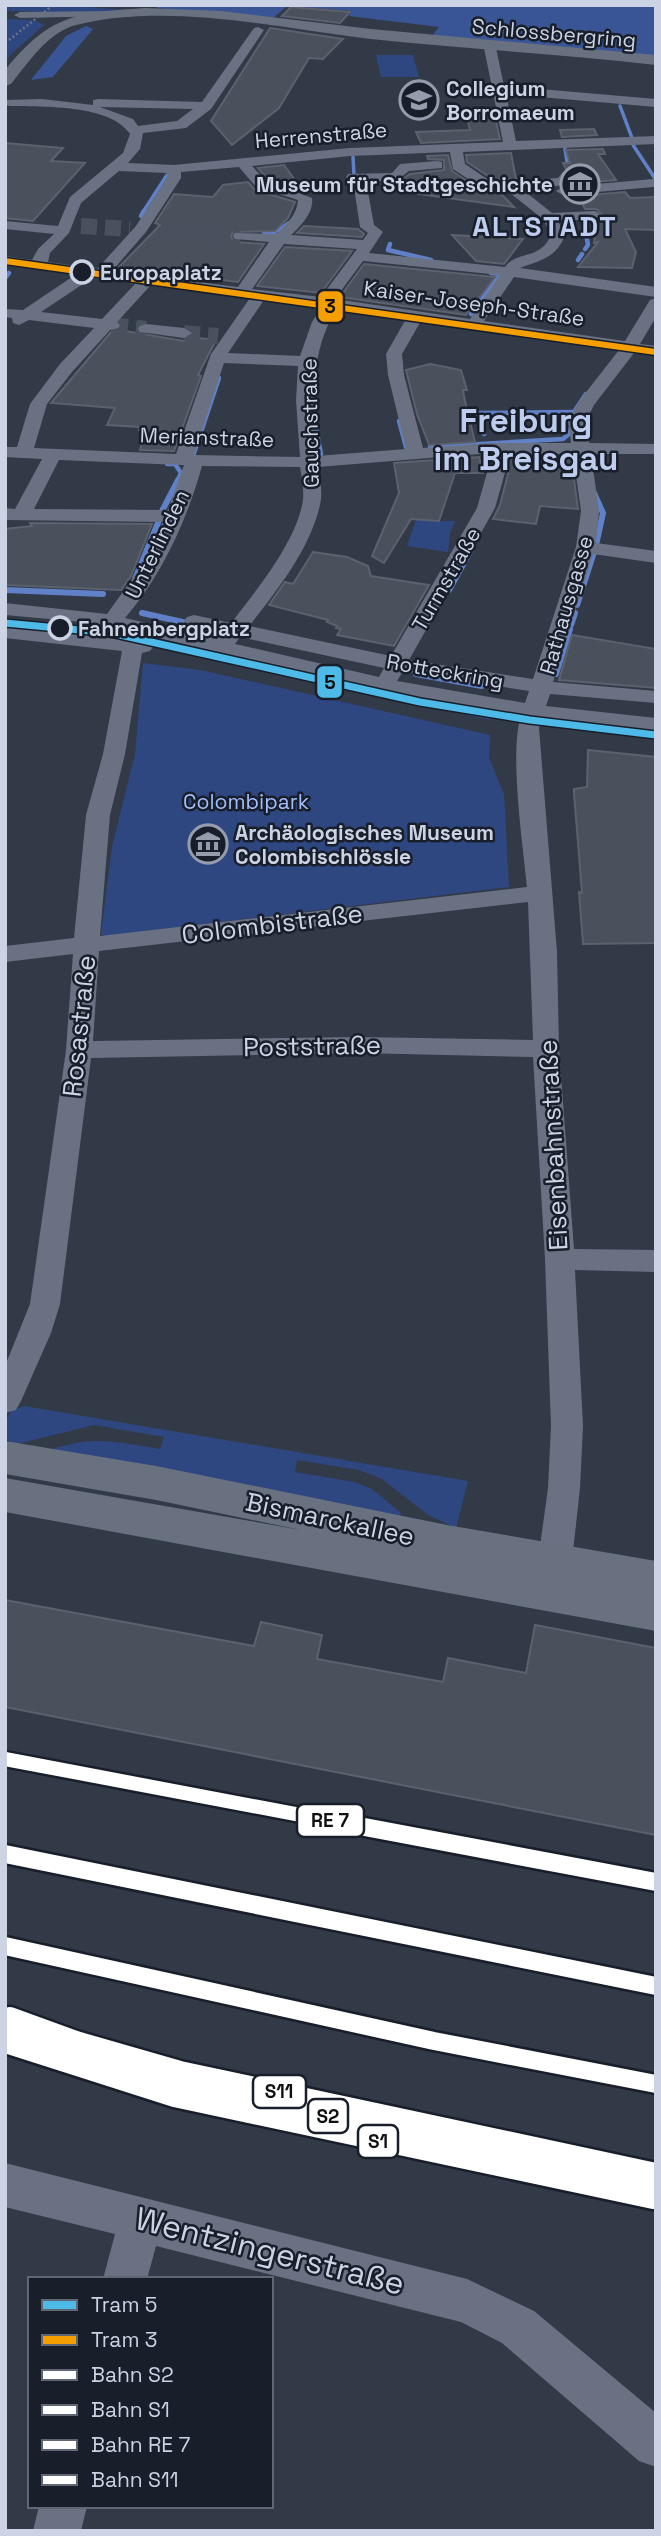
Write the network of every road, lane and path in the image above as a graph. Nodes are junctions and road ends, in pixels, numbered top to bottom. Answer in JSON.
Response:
{"nodes":[{"id":1,"x":113,"y":15,"type":"junction"},
{"id":2,"x":38,"y":17,"type":"junction"},
{"id":3,"x":85,"y":18,"type":"junction"},
{"id":4,"x":258,"y":30,"type":"dead end"},
{"id":5,"x":51,"y":31,"type":"junction"},
{"id":6,"x":490,"y":48,"type":"junction"},
{"id":7,"x":656,"y":62,"type":"edge"},
{"id":8,"x":497,"y":89,"type":"junction"},
{"id":9,"x":7,"y":96,"type":"edge"},
{"id":10,"x":656,"y":103,"type":"edge"},
{"id":11,"x":101,"y":106,"type":"junction"},
{"id":12,"x":206,"y":106,"type":"junction"},
{"id":13,"x":134,"y":130,"type":"junction"},
{"id":14,"x":656,"y":140,"type":"edge"},
{"id":15,"x":510,"y":145,"type":"junction"},
{"id":16,"x":456,"y":148,"type":"junction"},
{"id":17,"x":633,"y":153,"type":"junction"},
{"id":18,"x":242,"y":163,"type":"junction"},
{"id":19,"x":458,"y":166,"type":"junction"},
{"id":20,"x":115,"y":167,"type":"junction"},
{"id":21,"x":174,"y":169,"type":"junction"},
{"id":22,"x":298,"y":182,"type":"dead end"},
{"id":23,"x":565,"y":183,"type":"junction"},
{"id":24,"x":654,"y":185,"type":"edge"},
{"id":25,"x":509,"y":186,"type":"junction"},
{"id":26,"x":269,"y":187,"type":"junction"},
{"id":27,"x":569,"y":215,"type":"junction"},
{"id":28,"x":595,"y":215,"type":"dead end"},
{"id":29,"x":549,"y":217,"type":"junction"},
{"id":30,"x":5,"y":225,"type":"edge"},
{"id":31,"x":81,"y":226,"type":"tunnel mouth"},
{"id":32,"x":64,"y":228,"type":"junction"},
{"id":33,"x":136,"y":230,"type":"junction"},
{"id":34,"x":161,"y":232,"type":"tunnel mouth"},
{"id":35,"x":240,"y":236,"type":"tunnel mouth"},
{"id":36,"x":280,"y":238,"type":"junction"},
{"id":37,"x":363,"y":251,"type":"junction"},
{"id":38,"x":40,"y":258,"type":"junction"},
{"id":39,"x":10,"y":266,"type":"edge"},
{"id":40,"x":95,"y":273,"type":"junction"},
{"id":41,"x":508,"y":274,"type":"junction"},
{"id":42,"x":146,"y":281,"type":"junction"},
{"id":43,"x":242,"y":292,"type":"junction"},
{"id":44,"x":656,"y":292,"type":"edge"},
{"id":45,"x":260,"y":294,"type":"junction"},
{"id":46,"x":328,"y":303,"type":"junction"},
{"id":47,"x":656,"y":303,"type":"edge"},
{"id":48,"x":7,"y":313,"type":"dead end"},
{"id":49,"x":26,"y":315,"type":"junction"},
{"id":50,"x":416,"y":315,"type":"junction"},
{"id":51,"x":474,"y":324,"type":"junction"},
{"id":52,"x":109,"y":325,"type":"junction"},
{"id":53,"x":146,"y":329,"type":"tunnel mouth"},
{"id":54,"x":5,"y":331,"type":"edge"},
{"id":55,"x":184,"y":332,"type":"tunnel mouth"},
{"id":56,"x":629,"y":347,"type":"junction"},
{"id":57,"x":656,"y":351,"type":"edge"},
{"id":58,"x":218,"y":358,"type":"junction"},
{"id":59,"x":305,"y":361,"type":"junction"},
{"id":60,"x":580,"y":448,"type":"junction"},
{"id":61,"x":656,"y":449,"type":"edge"},
{"id":62,"x":5,"y":452,"type":"edge"},
{"id":63,"x":24,"y":453,"type":"junction"},
{"id":64,"x":53,"y":454,"type":"junction"},
{"id":65,"x":412,"y":454,"type":"junction"},
{"id":66,"x":189,"y":461,"type":"junction"},
{"id":67,"x":495,"y":461,"type":"junction"},
{"id":68,"x":309,"y":462,"type":"junction"},
{"id":69,"x":14,"y":513,"type":"edge"},
{"id":70,"x":173,"y":516,"type":"junction"},
{"id":71,"x":586,"y":547,"type":"junction"},
{"id":72,"x":656,"y":557,"type":"edge"},
{"id":73,"x":5,"y":609,"type":"edge"},
{"id":74,"x":110,"y":615,"type":"junction"},
{"id":75,"x":236,"y":629,"type":"junction"},
{"id":76,"x":5,"y":632,"type":"edge"},
{"id":77,"x":133,"y":645,"type":"junction"},
{"id":78,"x":221,"y":647,"type":"junction"},
{"id":79,"x":397,"y":664,"type":"junction"},
{"id":80,"x":385,"y":685,"type":"junction"},
{"id":81,"x":541,"y":687,"type":"junction"},
{"id":82,"x":656,"y":697,"type":"edge"},
{"id":83,"x":531,"y":720,"type":"junction"},
{"id":84,"x":656,"y":725,"type":"edge"},
{"id":85,"x":656,"y":738,"type":"edge"},
{"id":86,"x":539,"y":893,"type":"junction"},
{"id":87,"x":88,"y":945,"type":"junction"},
{"id":88,"x":5,"y":954,"type":"edge"},
{"id":89,"x":546,"y":1049,"type":"junction"},
{"id":90,"x":79,"y":1050,"type":"junction"},
{"id":91,"x":560,"y":1259,"type":"junction"},
{"id":92,"x":656,"y":1261,"type":"edge"},
{"id":93,"x":5,"y":1401,"type":"edge"},
{"id":94,"x":5,"y":1457,"type":"edge"},
{"id":95,"x":5,"y":1495,"type":"edge"},
{"id":96,"x":555,"y":1561,"type":"junction"},
{"id":97,"x":656,"y":1579,"type":"edge"},
{"id":98,"x":656,"y":1612,"type":"edge"},
{"id":99,"x":5,"y":2185,"type":"edge"},
{"id":100,"x":141,"y":2220,"type":"junction"},
{"id":101,"x":126,"y":2277,"type":"edge"},
{"id":102,"x":656,"y":2444,"type":"edge"},
{"id":103,"x":63,"y":2508,"type":"edge"},
{"id":104,"x":57,"y":2531,"type":"edge"}],
"edges":[{"from":1,"to":2,"type":"street"},
{"from":1,"to":3,"type":"main road"},
{"from":1,"to":6,"type":"main road","name":"Schlossbergring"},
{"from":1,"to":7,"type":"main road","name":"Schlossbergring"},
{"from":1,"to":9,"type":"main road"},
{"from":2,"to":3,"type":"street"},
{"from":2,"to":5,"type":"street"},
{"from":3,"to":5,"type":"main road"},
{"from":4,"to":12,"type":"street"},
{"from":5,"to":9,"type":"main road"},
{"from":6,"to":7,"type":"main road","name":"Schlossbergring"},
{"from":6,"to":8,"type":"street"},
{"from":8,"to":10,"type":"street"},
{"from":8,"to":15,"type":"street"},
{"from":9,"to":11,"type":"street"},
{"from":9,"to":11,"type":"street"},
{"from":11,"to":12,"type":"street"},
{"from":11,"to":13,"type":"street"},
{"from":12,"to":13,"type":"street"},
{"from":13,"to":20,"type":"street"},
{"from":14,"to":17,"type":"street","name":"Herrenstraße"},
{"from":15,"to":16,"type":"street","name":"Herrenstraße"},
{"from":15,"to":17,"type":"street","name":"Herrenstraße"},
{"from":16,"to":18,"type":"street","name":"Herrenstraße"},
{"from":16,"to":19,"type":"street"},
{"from":17,"to":24,"type":"street"},
{"from":18,"to":21,"type":"street","name":"Herrenstraße"},
{"from":18,"to":26,"type":"street"},
{"from":19,"to":25,"type":"street"},
{"from":19,"to":37,"type":"street"},
{"from":20,"to":21,"type":"street","name":"Herrenstraße"},
{"from":20,"to":32,"type":"street"},
{"from":21,"to":33,"type":"street"},
{"from":22,"to":26,"type":"street"},
{"from":23,"to":24,"type":"street"},
{"from":23,"to":25,"type":"street"},
{"from":23,"to":27,"type":"street"},
{"from":25,"to":29,"type":"street"},
{"from":26,"to":36,"type":"street"},
{"from":27,"to":28,"type":"street"},
{"from":27,"to":29,"type":"street"},
{"from":29,"to":41,"type":"street"},
{"from":30,"to":32,"type":"street"},
{"from":31,"to":32,"type":"street"},
{"from":32,"to":38,"type":"street"},
{"from":33,"to":34,"type":"street"},
{"from":33,"to":40,"type":"street"},
{"from":35,"to":36,"type":"street"},
{"from":36,"to":37,"type":"street"},
{"from":36,"to":43,"type":"street"},
{"from":37,"to":41,"type":"street"},
{"from":37,"to":46,"type":"street","name":"Gauchstraße"},
{"from":38,"to":39,"type":"street","name":"Kaiser-Joseph-Straße"},
{"from":38,"to":40,"type":"street","name":"Kaiser-Joseph-Straße"},
{"from":40,"to":42,"type":"street","name":"Kaiser-Joseph-Straße"},
{"from":40,"to":49,"type":"street"},
{"from":41,"to":44,"type":"street"},
{"from":41,"to":51,"type":"street"},
{"from":42,"to":43,"type":"street","name":"Kaiser-Joseph-Straße"},
{"from":42,"to":52,"type":"street"},
{"from":43,"to":45,"type":"street","name":"Kaiser-Joseph-Straße"},
{"from":45,"to":46,"type":"street","name":"Kaiser-Joseph-Straße"},
{"from":45,"to":58,"type":"street","name":"Unterlinden"},
{"from":46,"to":50,"type":"street","name":"Kaiser-Joseph-Straße"},
{"from":46,"to":59,"type":"street","name":"Gauchstraße"},
{"from":47,"to":56,"type":"street","name":"Rathausgasse"},
{"from":48,"to":49,"type":"street"},
{"from":49,"to":52,"type":"street"},
{"from":49,"to":54,"type":"street"},
{"from":50,"to":51,"type":"street","name":"Kaiser-Joseph-Straße"},
{"from":50,"to":65,"type":"street"},
{"from":51,"to":56,"type":"street","name":"Kaiser-Joseph-Straße"},
{"from":52,"to":63,"type":"street"},
{"from":53,"to":55,"type":"street"},
{"from":56,"to":57,"type":"street","name":"Kaiser-Joseph-Straße"},
{"from":56,"to":60,"type":"street","name":"Rathausgasse"},
{"from":58,"to":59,"type":"street"},
{"from":58,"to":66,"type":"street","name":"Unterlinden"},
{"from":59,"to":68,"type":"street","name":"Gauchstraße"},
{"from":60,"to":61,"type":"street","name":"Merianstraße"},
{"from":60,"to":67,"type":"street","name":"Merianstraße"},
{"from":60,"to":71,"type":"street","name":"Rathausgasse"},
{"from":62,"to":63,"type":"street","name":"Merianstraße"},
{"from":63,"to":64,"type":"street","name":"Merianstraße"},
{"from":64,"to":66,"type":"street","name":"Merianstraße"},
{"from":64,"to":69,"type":"street"},
{"from":65,"to":67,"type":"street","name":"Merianstraße"},
{"from":65,"to":68,"type":"street","name":"Merianstraße"},
{"from":66,"to":68,"type":"street","name":"Merianstraße"},
{"from":66,"to":70,"type":"street","name":"Unterlinden"},
{"from":67,"to":79,"type":"street","name":"Turmstraße"},
{"from":68,"to":75,"type":"street","name":"Gauchstraße"},
{"from":69,"to":70,"type":"street"},
{"from":70,"to":74,"type":"street","name":"Unterlinden"},
{"from":71,"to":72,"type":"street"},
{"from":71,"to":81,"type":"street","name":"Rathausgasse"},
{"from":73,"to":74,"type":"street"},
{"from":74,"to":75,"type":"street","name":"Rotteckring"},
{"from":74,"to":78,"type":"street","name":"Rotteckring"},
{"from":75,"to":78,"type":"street","name":"Gauchstraße"},
{"from":75,"to":79,"type":"street","name":"Rotteckring"},
{"from":76,"to":77,"type":"street"},
{"from":77,"to":83,"type":"street","name":"Rotteckring"},
{"from":77,"to":87,"type":"street","name":"Rosastraße"},
{"from":78,"to":80,"type":"street","name":"Rotteckring"},
{"from":79,"to":80,"type":"street","name":"Turmstraße"},
{"from":79,"to":81,"type":"street","name":"Rotteckring"},
{"from":80,"to":83,"type":"street","name":"Rotteckring"},
{"from":81,"to":82,"type":"street","name":"Rotteckring"},
{"from":81,"to":83,"type":"street","name":"Rathausgasse"},
{"from":83,"to":84,"type":"street","name":"Rotteckring"},
{"from":83,"to":85,"type":"street","name":"Rotteckring"},
{"from":83,"to":86,"type":"street","name":"Eisenbahnstraße"},
{"from":86,"to":87,"type":"street","name":"Colombistraße"},
{"from":86,"to":89,"type":"street","name":"Eisenbahnstraße"},
{"from":87,"to":88,"type":"street","name":"Colombistraße"},
{"from":87,"to":90,"type":"street","name":"Rosastraße"},
{"from":89,"to":90,"type":"street","name":"Poststraße"},
{"from":89,"to":91,"type":"street","name":"Eisenbahnstraße"},
{"from":90,"to":93,"type":"street","name":"Rosastraße"},
{"from":91,"to":92,"type":"street"},
{"from":91,"to":96,"type":"street","name":"Eisenbahnstraße"},
{"from":94,"to":96,"type":"main road","name":"Bismarckallee"},
{"from":95,"to":98,"type":"main road","name":"Bismarckallee"},
{"from":96,"to":97,"type":"main road","name":"Bismarckallee"},
{"from":99,"to":100,"type":"street","name":"Wentzingerstraße"},
{"from":100,"to":101,"type":"street"},
{"from":100,"to":102,"type":"street","name":"Wentzingerstraße"},
{"from":103,"to":104,"type":"street"}]}
